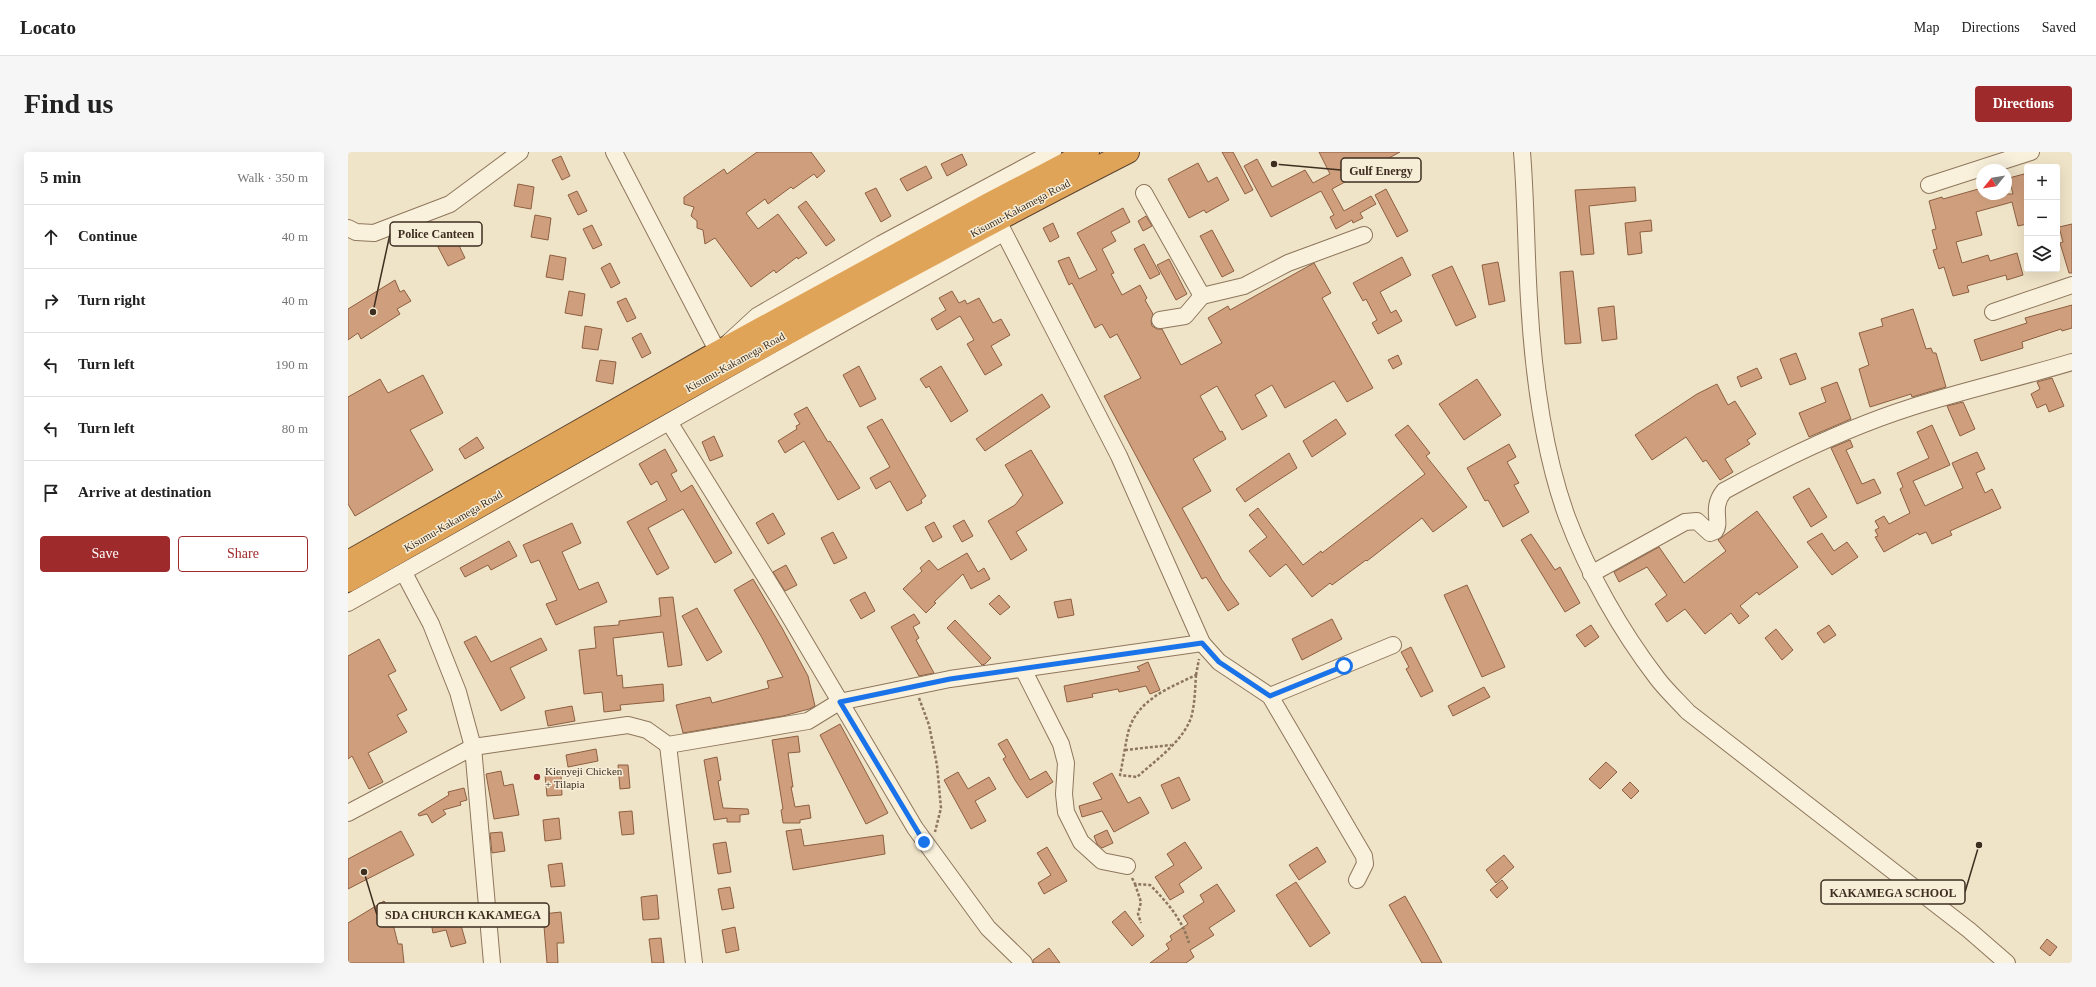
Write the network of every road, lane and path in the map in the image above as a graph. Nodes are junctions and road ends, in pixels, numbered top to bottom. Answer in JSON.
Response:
{"nodes":[{"id":1,"x":520,"y":152,"type":"edge"},
{"id":2,"x":614,"y":152,"type":"edge"},
{"id":3,"x":1053,"y":152,"type":"edge"},
{"id":4,"x":1088,"y":152,"type":"edge"},
{"id":5,"x":1128,"y":152,"type":"edge"},
{"id":6,"x":2029,"y":152,"type":"edge"},
{"id":7,"x":1523,"y":154,"type":"edge"},
{"id":8,"x":1929,"y":185,"type":"dead end"},
{"id":9,"x":1144,"y":194,"type":"dead end"},
{"id":10,"x":1000,"y":226,"type":"junction"},
{"id":11,"x":348,"y":228,"type":"edge"},
{"id":12,"x":1364,"y":235,"type":"dead end"},
{"id":13,"x":2072,"y":286,"type":"edge"},
{"id":14,"x":1202,"y":296,"type":"junction"},
{"id":15,"x":1993,"y":312,"type":"dead end"},
{"id":16,"x":1160,"y":320,"type":"dead end"},
{"id":17,"x":718,"y":352,"type":"junction"},
{"id":18,"x":2072,"y":362,"type":"edge"},
{"id":19,"x":669,"y":422,"type":"junction"},
{"id":20,"x":348,"y":562,"type":"edge"},
{"id":21,"x":404,"y":573,"type":"junction"},
{"id":22,"x":1591,"y":574,"type":"junction"},
{"id":23,"x":348,"y":581,"type":"edge"},
{"id":24,"x":348,"y":603,"type":"edge"},
{"id":25,"x":1202,"y":643,"type":"junction"},
{"id":26,"x":1393,"y":644,"type":"dead end"},
{"id":27,"x":1023,"y":669,"type":"junction"},
{"id":28,"x":915,"y":687,"type":"junction"},
{"id":29,"x":1270,"y":696,"type":"junction"},
{"id":30,"x":840,"y":702,"type":"junction"},
{"id":31,"x":668,"y":745,"type":"junction"},
{"id":32,"x":1172,"y":745,"type":"junction"},
{"id":33,"x":473,"y":747,"type":"junction"},
{"id":34,"x":1126,"y":750,"type":"junction"},
{"id":35,"x":348,"y":813,"type":"edge"},
{"id":36,"x":934,"y":834,"type":"dead end"},
{"id":37,"x":1127,"y":866,"type":"joint"},
{"id":38,"x":1357,"y":880,"type":"dead end"},
{"id":39,"x":1135,"y":884,"type":"junction"},
{"id":40,"x":1141,"y":923,"type":"dead end"},
{"id":41,"x":1189,"y":943,"type":"dead end"},
{"id":42,"x":492,"y":963,"type":"edge"},
{"id":43,"x":694,"y":963,"type":"edge"},
{"id":44,"x":1024,"y":963,"type":"edge"},
{"id":45,"x":2007,"y":963,"type":"edge"}],
"edges":[{"from":1,"to":11,"type":"street"},
{"from":2,"to":17,"type":"street"},
{"from":3,"to":17,"type":"street"},
{"from":4,"to":17,"type":"highway","name":"Kisumu-Kakamega Road"},
{"from":5,"to":10,"type":"highway","name":"Kisumu-Kakamega Road"},
{"from":6,"to":8,"type":"street"},
{"from":7,"to":22,"type":"street"},
{"from":9,"to":14,"type":"street"},
{"from":10,"to":19,"type":"street"},
{"from":10,"to":23,"type":"highway","name":"Kisumu-Kakamega Road"},
{"from":10,"to":25,"type":"street"},
{"from":12,"to":14,"type":"street"},
{"from":13,"to":15,"type":"street"},
{"from":14,"to":16,"type":"street"},
{"from":17,"to":20,"type":"highway","name":"Kisumu-Kakamega Road"},
{"from":18,"to":22,"type":"street"},
{"from":19,"to":21,"type":"street"},
{"from":19,"to":30,"type":"street"},
{"from":21,"to":24,"type":"street"},
{"from":21,"to":33,"type":"street"},
{"from":22,"to":45,"type":"street"},
{"from":25,"to":27,"type":"street"},
{"from":25,"to":29,"type":"street"},
{"from":26,"to":29,"type":"street"},
{"from":27,"to":28,"type":"street"},
{"from":27,"to":37,"type":"street"},
{"from":28,"to":30,"type":"street"},
{"from":28,"to":36,"type":"path"},
{"from":29,"to":38,"type":"street"},
{"from":30,"to":31,"type":"street"},
{"from":30,"to":44,"type":"street"},
{"from":31,"to":33,"type":"street"},
{"from":31,"to":43,"type":"street"},
{"from":32,"to":34,"type":"path"},
{"from":32,"to":34,"type":"path"},
{"from":32,"to":34,"type":"path"},
{"from":33,"to":35,"type":"street"},
{"from":33,"to":42,"type":"street"},
{"from":37,"to":39,"type":"path"},
{"from":39,"to":40,"type":"path"},
{"from":39,"to":41,"type":"path"}]}
